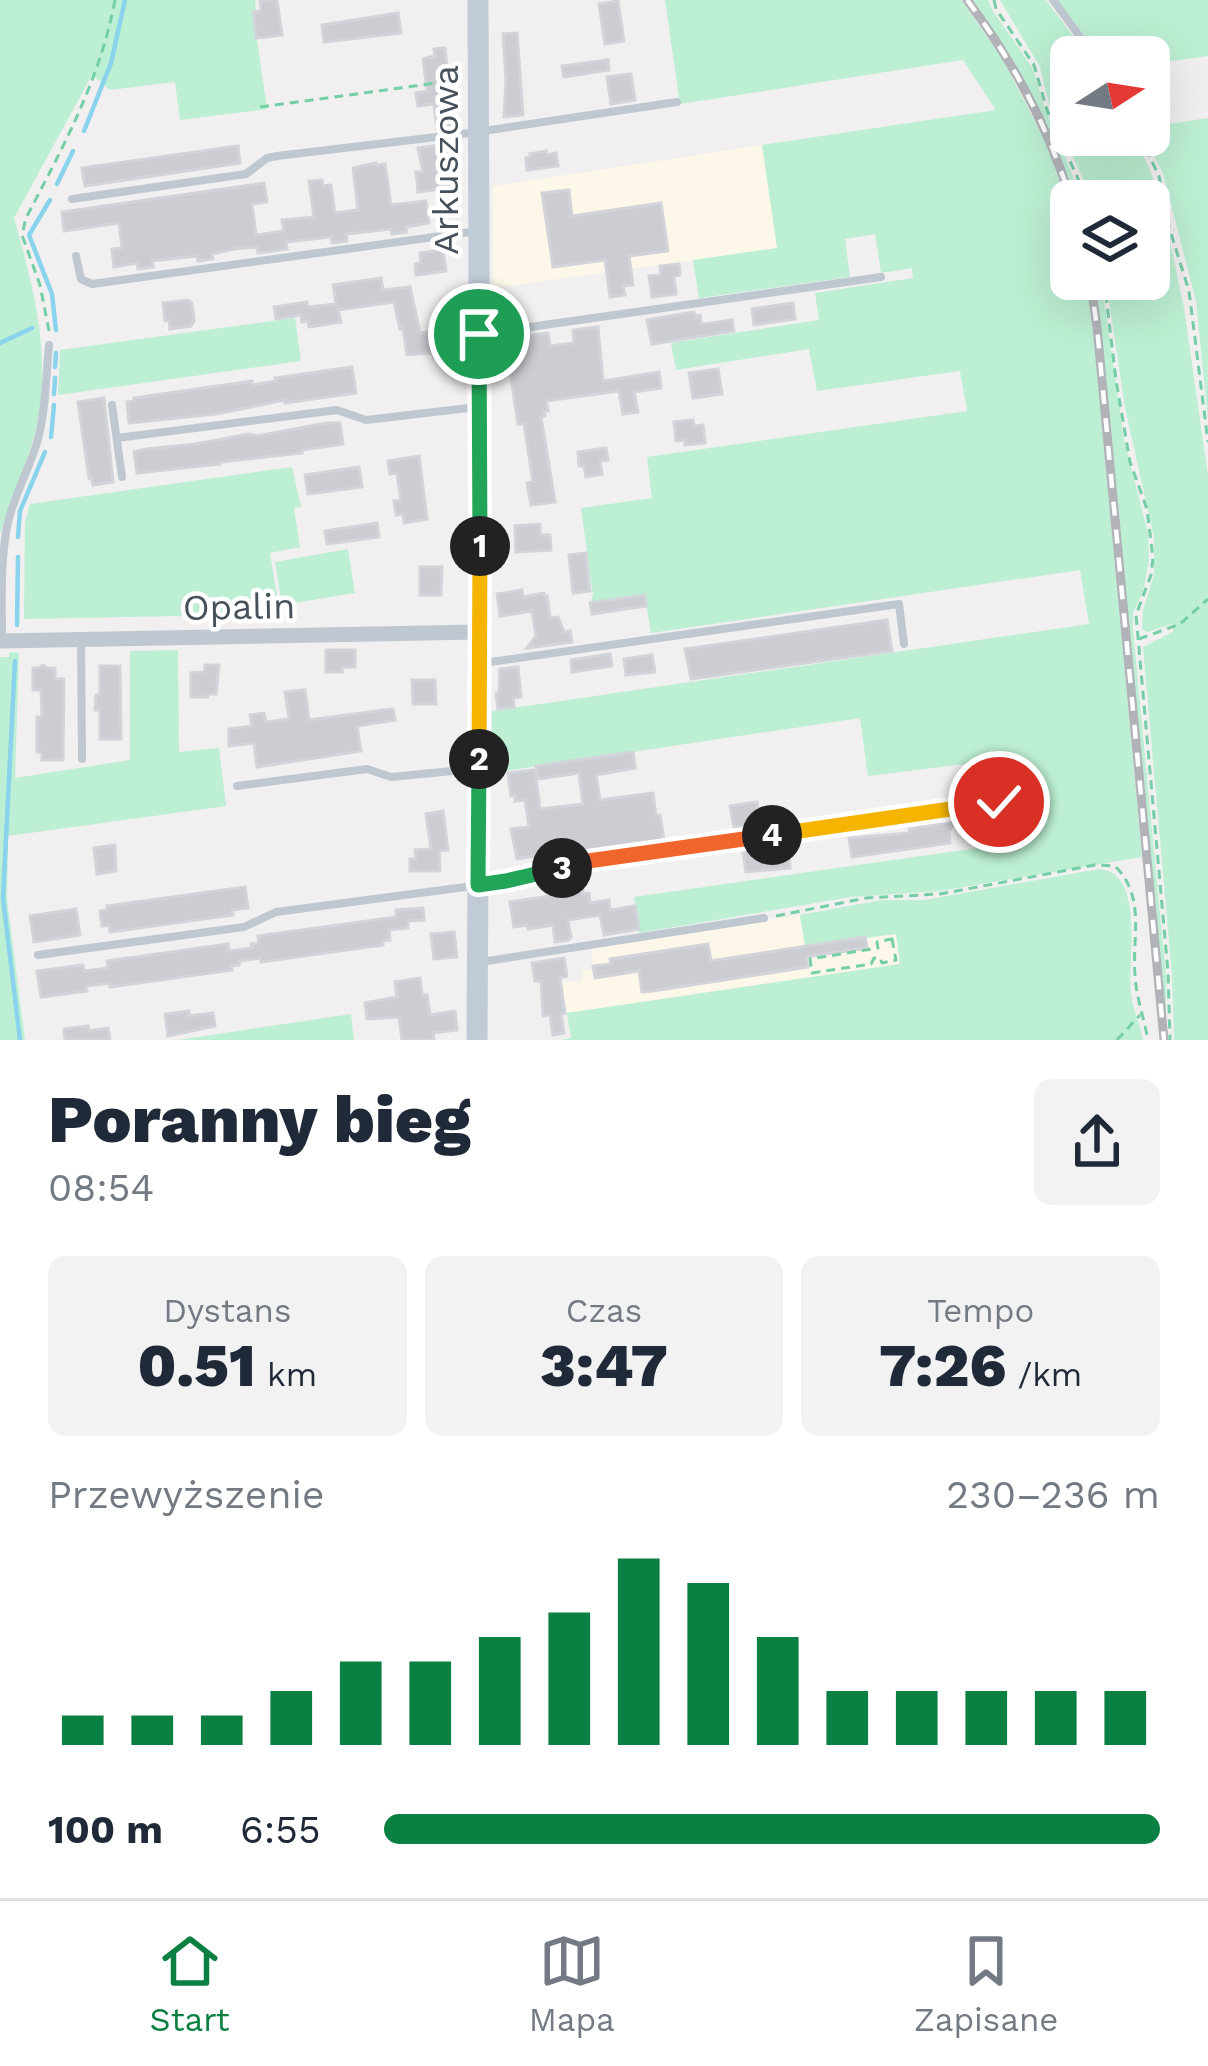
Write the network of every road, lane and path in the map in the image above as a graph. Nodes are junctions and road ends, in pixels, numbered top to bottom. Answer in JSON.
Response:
{"nodes":[{"id":1,"x":115,"y":0,"type":"edge"},
{"id":2,"x":478,"y":0,"type":"edge"},
{"id":3,"x":994,"y":0,"type":"edge"},
{"id":4,"x":1053,"y":0,"type":"edge"},
{"id":5,"x":1080,"y":36,"type":"edge"},
{"id":6,"x":479,"y":77,"type":"junction"},
{"id":7,"x":677,"y":102,"type":"dead end"},
{"id":8,"x":260,"y":107,"type":"dead end"},
{"id":9,"x":479,"y":131,"type":"junction"},
{"id":10,"x":1149,"y":156,"type":"edge"},
{"id":11,"x":1079,"y":180,"type":"edge"},
{"id":12,"x":72,"y":199,"type":"dead end"},
{"id":13,"x":479,"y":231,"type":"junction"},
{"id":14,"x":76,"y":256,"type":"dead end"},
{"id":15,"x":881,"y":277,"type":"dead end"},
{"id":16,"x":1106,"y":300,"type":"edge"},
{"id":17,"x":479,"y":334,"type":"junction"},
{"id":18,"x":49,"y":345,"type":"joint"},
{"id":19,"x":112,"y":405,"type":"dead end"},
{"id":20,"x":479,"y":407,"type":"junction"},
{"id":21,"x":117,"y":438,"type":"junction"},
{"id":22,"x":1208,"y":442,"type":"edge"},
{"id":23,"x":122,"y":477,"type":"dead end"},
{"id":24,"x":1208,"y":599,"type":"edge"},
{"id":25,"x":479,"y":632,"type":"junction"},
{"id":26,"x":1137,"y":639,"type":"junction"},
{"id":27,"x":81,"y":640,"type":"junction"},
{"id":28,"x":1,"y":641,"type":"edge"},
{"id":29,"x":904,"y":644,"type":"dead end"},
{"id":30,"x":479,"y":663,"type":"junction"},
{"id":31,"x":82,"y":759,"type":"dead end"},
{"id":32,"x":479,"y":770,"type":"junction"},
{"id":33,"x":237,"y":786,"type":"dead end"},
{"id":34,"x":999,"y":802,"type":"dead end"},
{"id":35,"x":478,"y":885,"type":"junction"},
{"id":36,"x":764,"y":918,"type":"joint"},
{"id":37,"x":844,"y":953,"type":"junction"},
{"id":38,"x":38,"y":955,"type":"dead end"},
{"id":39,"x":477,"y":963,"type":"junction"},
{"id":40,"x":846,"y":968,"type":"junction"},
{"id":41,"x":1141,"y":1013,"type":"junction"},
{"id":42,"x":477,"y":1040,"type":"edge"},
{"id":43,"x":1117,"y":1040,"type":"edge"},
{"id":44,"x":1148,"y":1040,"type":"edge"},
{"id":45,"x":1170,"y":1040,"type":"edge"}],
"edges":[{"from":1,"to":18,"type":"path"},
{"from":2,"to":6,"type":"main road","name":"Arkuszowa"},
{"from":3,"to":11,"type":"path"},
{"from":4,"to":5,"type":"lane"},
{"from":6,"to":8,"type":"path"},
{"from":6,"to":9,"type":"main road","name":"Arkuszowa"},
{"from":7,"to":9,"type":"lane"},
{"from":9,"to":12,"type":"lane"},
{"from":9,"to":13,"type":"main road","name":"Arkuszowa"},
{"from":10,"to":22,"type":"path"},
{"from":13,"to":14,"type":"lane"},
{"from":13,"to":17,"type":"main road","name":"Arkuszowa"},
{"from":15,"to":17,"type":"lane"},
{"from":16,"to":26,"type":"path"},
{"from":17,"to":20,"type":"main road","name":"Arkuszowa"},
{"from":18,"to":28,"type":"lane"},
{"from":19,"to":21,"type":"lane"},
{"from":20,"to":21,"type":"lane"},
{"from":20,"to":25,"type":"main road","name":"Arkuszowa"},
{"from":21,"to":23,"type":"lane"},
{"from":24,"to":26,"type":"path"},
{"from":25,"to":27,"type":"street","name":"Opalin"},
{"from":25,"to":30,"type":"main road","name":"Arkuszowa"},
{"from":26,"to":45,"type":"path"},
{"from":27,"to":28,"type":"street","name":"Opalin"},
{"from":27,"to":31,"type":"lane"},
{"from":29,"to":30,"type":"lane"},
{"from":30,"to":32,"type":"main road","name":"Arkuszowa"},
{"from":32,"to":33,"type":"lane"},
{"from":32,"to":35,"type":"main road","name":"Arkuszowa"},
{"from":34,"to":35,"type":"lane"},
{"from":35,"to":38,"type":"lane"},
{"from":35,"to":39,"type":"main road","name":"Arkuszowa"},
{"from":36,"to":39,"type":"lane"},
{"from":36,"to":41,"type":"path"},
{"from":37,"to":40,"type":"path"},
{"from":37,"to":40,"type":"path"},
{"from":37,"to":40,"type":"path"},
{"from":39,"to":42,"type":"main road","name":"Arkuszowa"},
{"from":41,"to":43,"type":"path"},
{"from":41,"to":44,"type":"path"}]}
